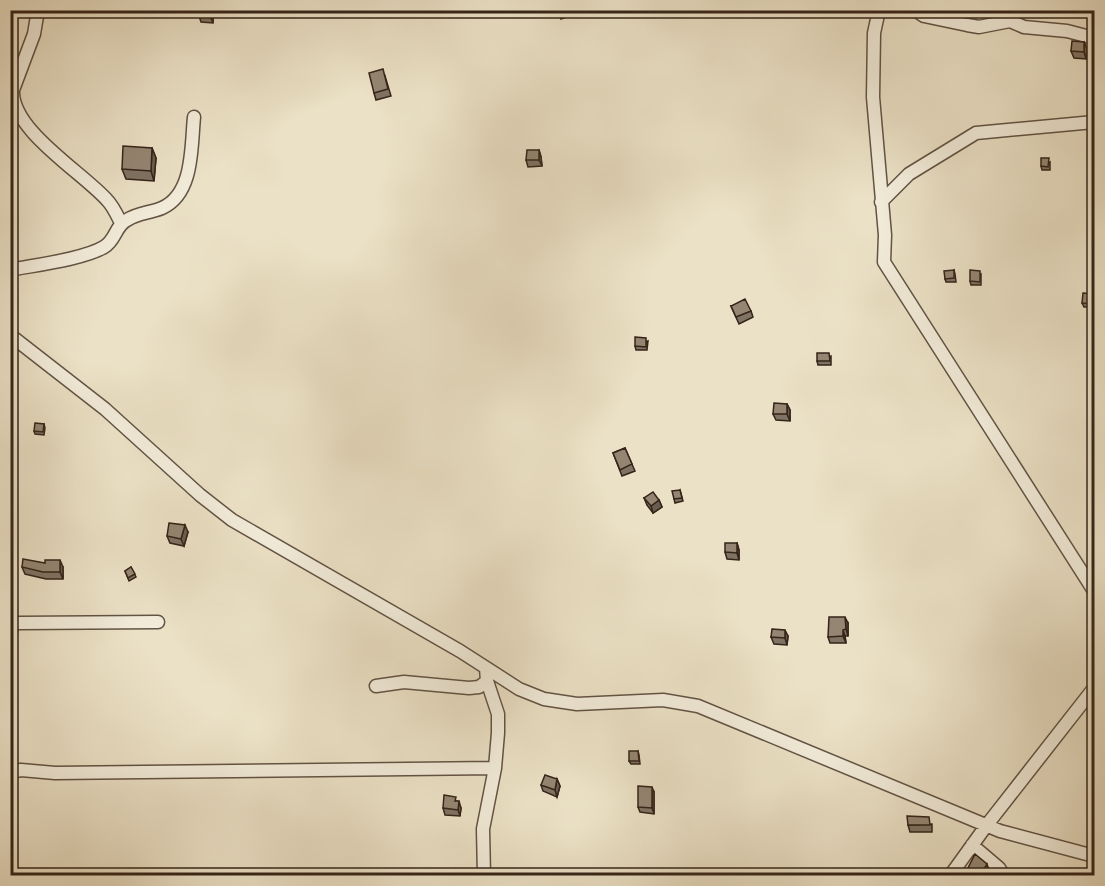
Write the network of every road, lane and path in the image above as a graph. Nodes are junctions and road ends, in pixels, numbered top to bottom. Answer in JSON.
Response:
{"nodes":[{"id":1,"x":38,"y":10,"type":"edge"},
{"id":2,"x":879,"y":10,"type":"edge"},
{"id":3,"x":915,"y":10,"type":"edge"},
{"id":4,"x":1095,"y":38,"type":"edge"},
{"id":5,"x":194,"y":117,"type":"dead end"},
{"id":6,"x":1095,"y":122,"type":"edge"},
{"id":7,"x":881,"y":202,"type":"junction"},
{"id":8,"x":121,"y":223,"type":"junction"},
{"id":9,"x":10,"y":270,"type":"edge"},
{"id":10,"x":10,"y":335,"type":"edge"},
{"id":11,"x":1095,"y":591,"type":"edge"},
{"id":12,"x":11,"y":621,"type":"edge"},
{"id":13,"x":159,"y":622,"type":"dead end"},
{"id":14,"x":10,"y":639,"type":"edge"},
{"id":15,"x":486,"y":668,"type":"junction"},
{"id":16,"x":487,"y":681,"type":"junction"},
{"id":17,"x":376,"y":686,"type":"dead end"},
{"id":18,"x":1095,"y":688,"type":"edge"},
{"id":19,"x":495,"y":768,"type":"junction"},
{"id":20,"x":10,"y":772,"type":"edge"},
{"id":21,"x":986,"y":826,"type":"junction"},
{"id":22,"x":972,"y":844,"type":"junction"},
{"id":23,"x":1095,"y":856,"type":"edge"},
{"id":24,"x":484,"y":876,"type":"edge"},
{"id":25,"x":950,"y":876,"type":"edge"},
{"id":26,"x":1004,"y":876,"type":"edge"}],
"edges":[{"from":1,"to":8,"type":"street"},
{"from":2,"to":7,"type":"street"},
{"from":3,"to":4,"type":"street"},
{"from":5,"to":8,"type":"street"},
{"from":6,"to":7,"type":"street"},
{"from":7,"to":11,"type":"street"},
{"from":8,"to":9,"type":"street"},
{"from":10,"to":15,"type":"street"},
{"from":12,"to":13,"type":"street"},
{"from":12,"to":14,"type":"street"},
{"from":15,"to":16,"type":"street"},
{"from":15,"to":21,"type":"street"},
{"from":16,"to":17,"type":"street"},
{"from":16,"to":19,"type":"street"},
{"from":18,"to":21,"type":"street"},
{"from":19,"to":20,"type":"street"},
{"from":19,"to":24,"type":"street"},
{"from":21,"to":22,"type":"street"},
{"from":21,"to":23,"type":"street"},
{"from":22,"to":25,"type":"street"},
{"from":22,"to":26,"type":"street"}]}
